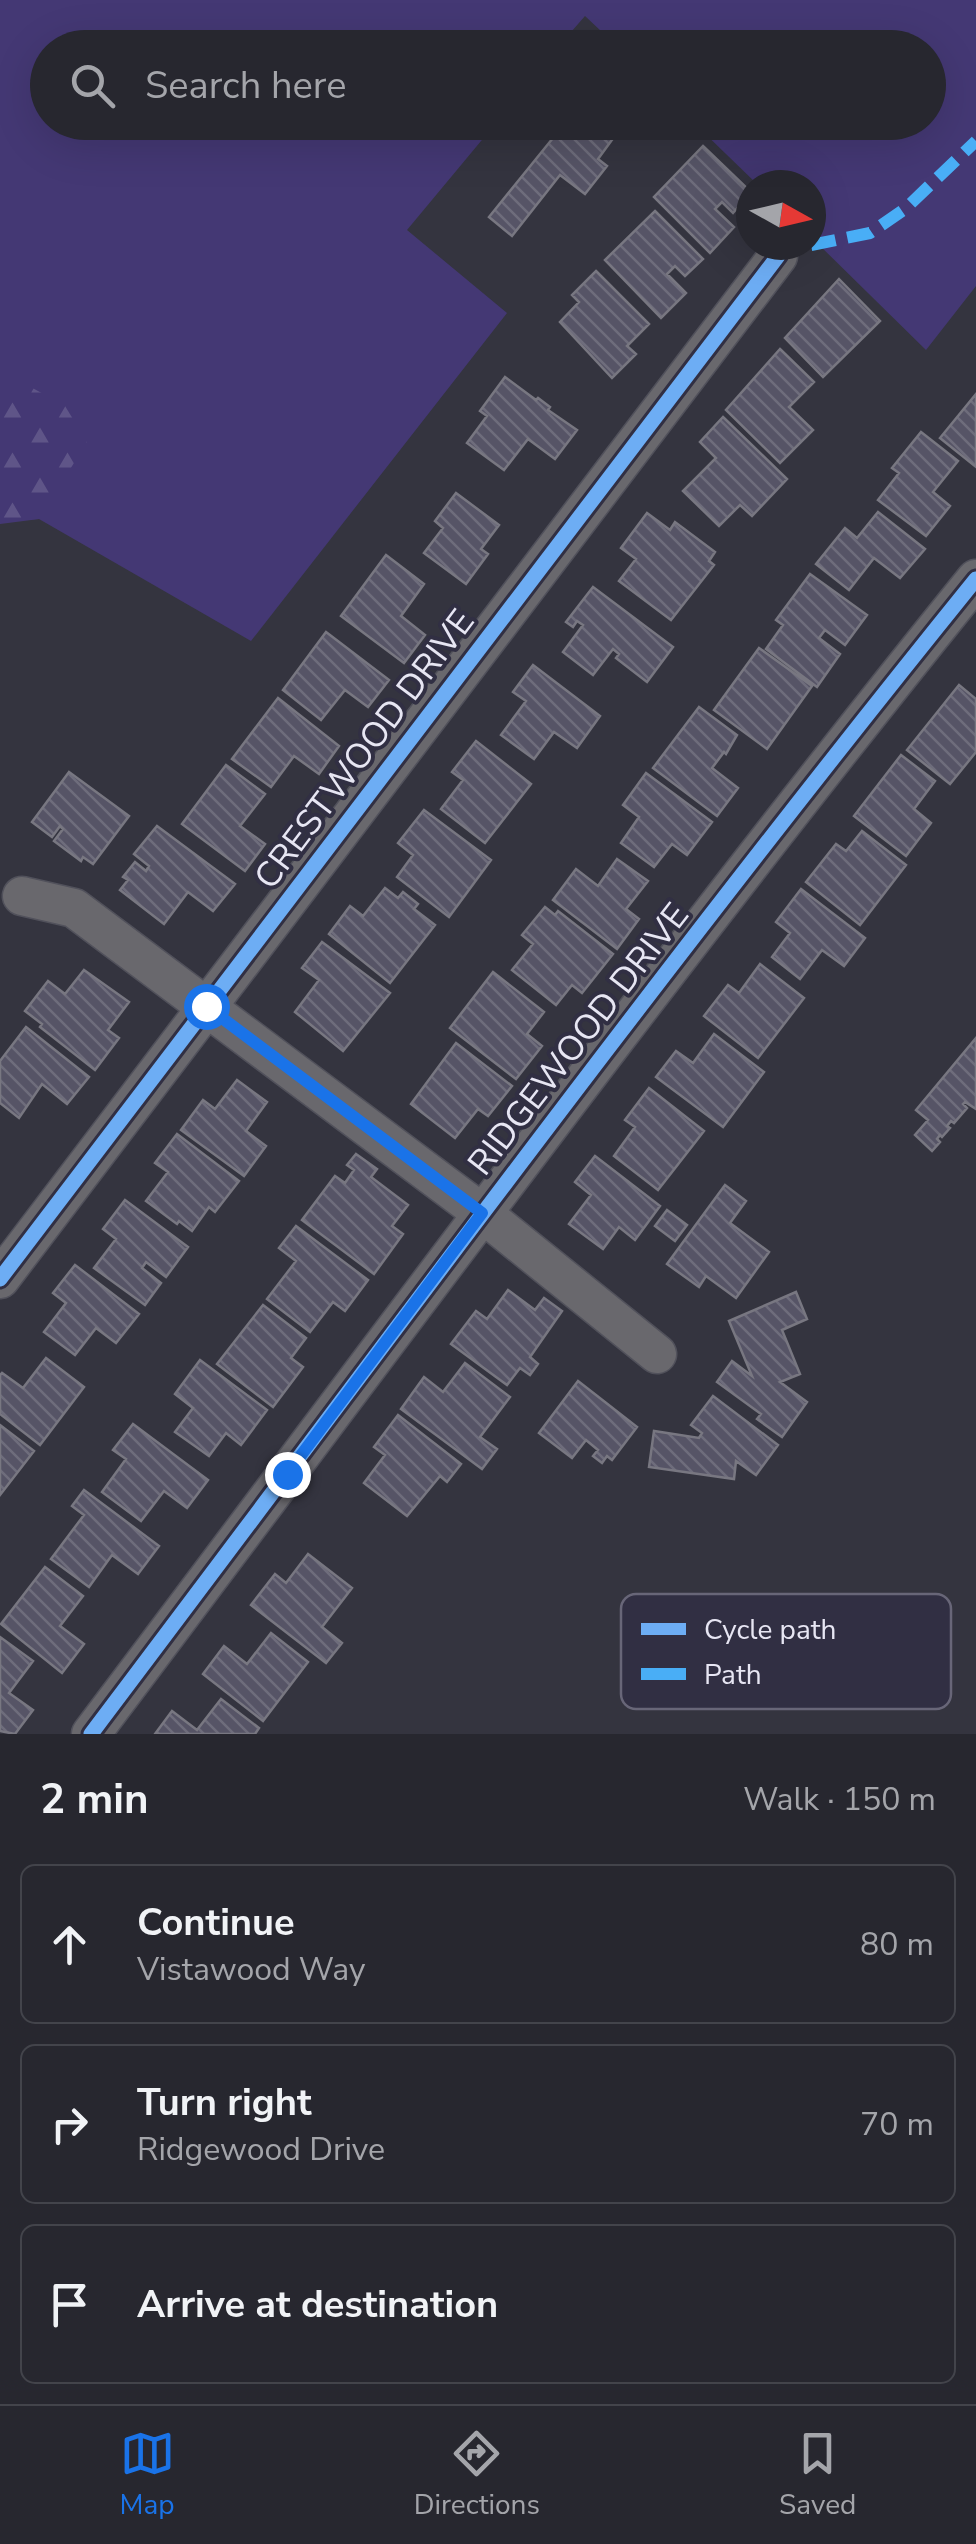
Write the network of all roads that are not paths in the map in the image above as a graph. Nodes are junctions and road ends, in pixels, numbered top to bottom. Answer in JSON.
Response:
{"nodes":[{"id":1,"x":775,"y":260,"type":"edge"},
{"id":2,"x":976,"y":579,"type":"edge"},
{"id":3,"x":22,"y":896,"type":"dead end"},
{"id":4,"x":206,"y":1006,"type":"junction"},
{"id":5,"x":482,"y":1213,"type":"junction"},
{"id":6,"x":0,"y":1279,"type":"edge"},
{"id":7,"x":657,"y":1354,"type":"dead end"},
{"id":8,"x":91,"y":1734,"type":"edge"}],
"edges":[{"from":1,"to":4,"type":"street","name":"CRESTWOOD DRIVE"},
{"from":2,"to":5,"type":"street","name":"RIDGEWOOD DRIVE"},
{"from":3,"to":4,"type":"street"},
{"from":4,"to":5,"type":"street"},
{"from":4,"to":6,"type":"street","name":"CRESTWOOD DRIVE"},
{"from":5,"to":7,"type":"street"},
{"from":5,"to":8,"type":"street","name":"RIDGEWOOD DRIVE"}]}
